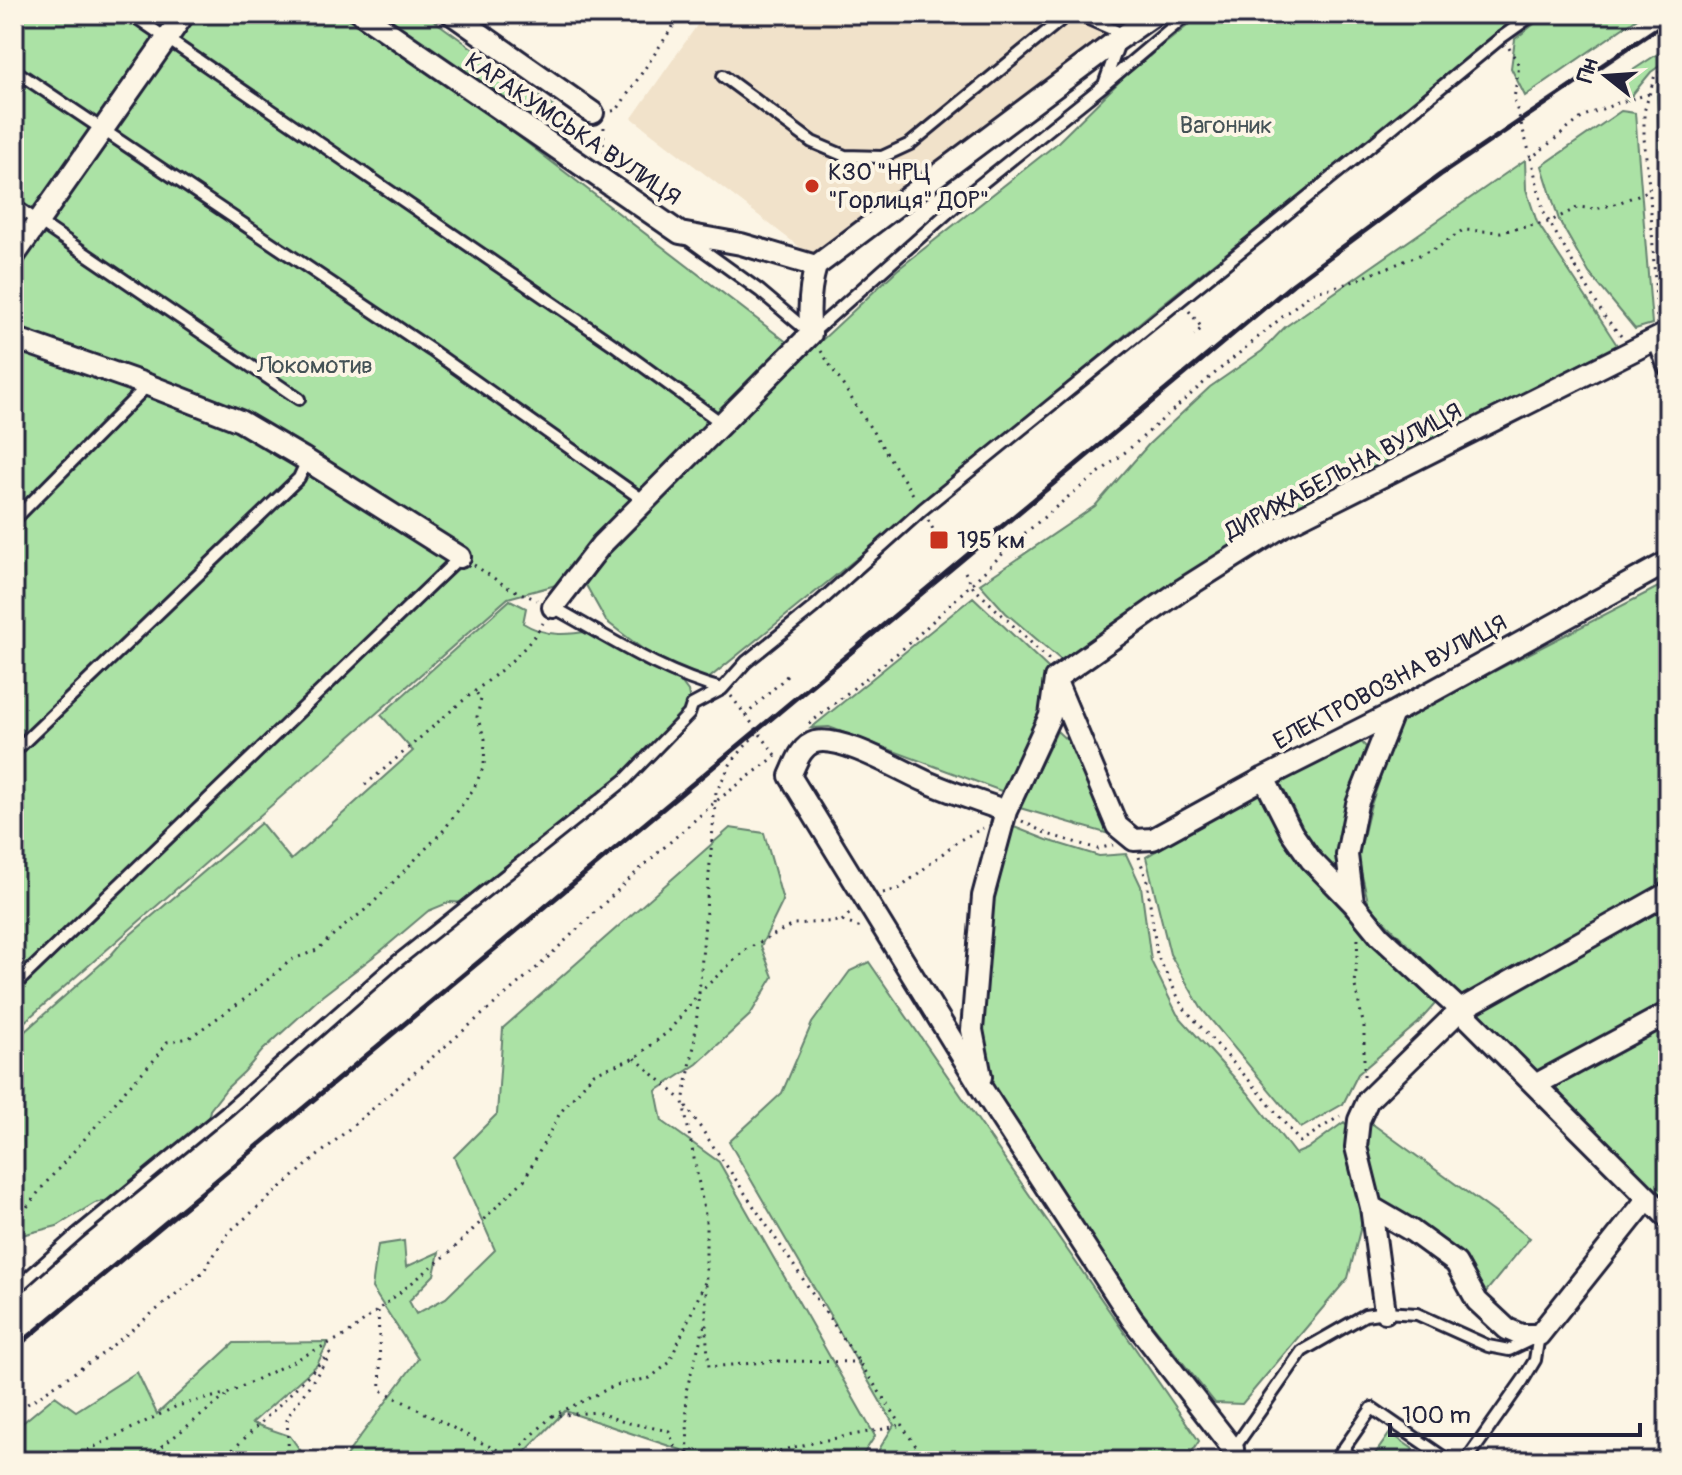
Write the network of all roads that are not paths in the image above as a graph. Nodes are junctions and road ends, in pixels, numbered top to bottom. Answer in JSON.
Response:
{"nodes":[{"id":1,"x":131,"y":14,"type":"edge"},
{"id":2,"x":184,"y":14,"type":"edge"},
{"id":3,"x":362,"y":14,"type":"edge"},
{"id":4,"x":452,"y":14,"type":"edge"},
{"id":5,"x":1068,"y":14,"type":"edge"},
{"id":6,"x":1077,"y":14,"type":"edge"},
{"id":7,"x":1155,"y":14,"type":"edge"},
{"id":8,"x":1188,"y":14,"type":"edge"},
{"id":9,"x":1534,"y":14,"type":"edge"},
{"id":10,"x":1121,"y":37,"type":"junction"},
{"id":11,"x":166,"y":38,"type":"junction"},
{"id":12,"x":14,"y":70,"type":"edge"},
{"id":13,"x":723,"y":76,"type":"dead end"},
{"id":14,"x":1104,"y":85,"type":"junction"},
{"id":15,"x":599,"y":112,"type":"road end"},
{"id":16,"x":101,"y":130,"type":"junction"},
{"id":17,"x":14,"y":205,"type":"edge"},
{"id":18,"x":37,"y":221,"type":"junction"},
{"id":19,"x":680,"y":233,"type":"junction"},
{"id":20,"x":14,"y":256,"type":"edge"},
{"id":21,"x":816,"y":266,"type":"junction"},
{"id":22,"x":811,"y":334,"type":"junction"},
{"id":23,"x":1663,"y":336,"type":"edge"},
{"id":24,"x":14,"y":338,"type":"edge"},
{"id":25,"x":1668,"y":365,"type":"edge"},
{"id":26,"x":148,"y":385,"type":"junction"},
{"id":27,"x":299,"y":399,"type":"dead end"},
{"id":28,"x":723,"y":424,"type":"junction"},
{"id":29,"x":303,"y":458,"type":"junction"},
{"id":30,"x":646,"y":502,"type":"junction"},
{"id":31,"x":14,"y":520,"type":"edge"},
{"id":32,"x":460,"y":557,"type":"joint"},
{"id":33,"x":1668,"y":562,"type":"edge"},
{"id":34,"x":553,"y":607,"type":"joint"},
{"id":35,"x":1055,"y":679,"type":"junction"},
{"id":36,"x":722,"y":689,"type":"junction"},
{"id":37,"x":1393,"y":713,"type":"junction"},
{"id":38,"x":14,"y":752,"type":"edge"},
{"id":39,"x":1264,"y":778,"type":"junction"},
{"id":40,"x":1006,"y":811,"type":"junction"},
{"id":41,"x":1668,"y":893,"type":"edge"},
{"id":42,"x":1353,"y":903,"type":"junction"},
{"id":43,"x":14,"y":986,"type":"edge"},
{"id":44,"x":1460,"y":1010,"type":"junction"},
{"id":45,"x":1668,"y":1013,"type":"edge"},
{"id":46,"x":1535,"y":1085,"type":"junction"},
{"id":47,"x":984,"y":1092,"type":"junction"},
{"id":48,"x":1648,"y":1198,"type":"junction"},
{"id":49,"x":1371,"y":1207,"type":"junction"},
{"id":50,"x":1668,"y":1218,"type":"edge"},
{"id":51,"x":14,"y":1290,"type":"edge"},
{"id":52,"x":1385,"y":1312,"type":"junction"},
{"id":53,"x":1539,"y":1335,"type":"junction"},
{"id":54,"x":1342,"y":1450,"type":"junction"},
{"id":55,"x":1229,"y":1455,"type":"edge"},
{"id":56,"x":1335,"y":1461,"type":"edge"},
{"id":57,"x":1358,"y":1461,"type":"edge"},
{"id":58,"x":1449,"y":1461,"type":"edge"},
{"id":59,"x":1466,"y":1461,"type":"edge"}],
"edges":[{"from":1,"to":11,"type":"lane"},
{"from":2,"to":11,"type":"street"},
{"from":3,"to":19,"type":"street","name":"КАРАКУМСЬКА ВУЛИЦЯ"},
{"from":4,"to":15,"type":"street","name":"КАРАКУМСЬКА ВУЛИЦЯ"},
{"from":5,"to":13,"type":"lane"},
{"from":6,"to":10,"type":"lane"},
{"from":7,"to":10,"type":"street"},
{"from":8,"to":14,"type":"lane"},
{"from":9,"to":36,"type":"lane"},
{"from":10,"to":14,"type":"lane"},
{"from":10,"to":21,"type":"street"},
{"from":11,"to":16,"type":"street"},
{"from":11,"to":28,"type":"lane"},
{"from":12,"to":16,"type":"lane"},
{"from":14,"to":22,"type":"lane"},
{"from":16,"to":18,"type":"street"},
{"from":16,"to":30,"type":"lane"},
{"from":17,"to":18,"type":"lane"},
{"from":18,"to":20,"type":"street"},
{"from":18,"to":27,"type":"lane"},
{"from":19,"to":21,"type":"street","name":"КАРАКУМСЬКА ВУЛИЦЯ"},
{"from":19,"to":22,"type":"lane"},
{"from":21,"to":22,"type":"street"},
{"from":22,"to":28,"type":"street"},
{"from":23,"to":25,"type":"street"},
{"from":23,"to":35,"type":"street","name":"ДИРИЖАБЕЛЬНА ВУЛИЦЯ"},
{"from":24,"to":26,"type":"street"},
{"from":26,"to":29,"type":"street"},
{"from":26,"to":31,"type":"lane"},
{"from":28,"to":30,"type":"street"},
{"from":29,"to":32,"type":"street"},
{"from":29,"to":38,"type":"lane"},
{"from":30,"to":34,"type":"street"},
{"from":32,"to":43,"type":"lane"},
{"from":33,"to":37,"type":"street","name":"ЕЛЕКТРОВОЗНА ВУЛИЦЯ"},
{"from":34,"to":36,"type":"lane"},
{"from":35,"to":39,"type":"street","name":"ЕЛЕКТРОВОЗНА ВУЛИЦЯ"},
{"from":35,"to":40,"type":"street"},
{"from":36,"to":51,"type":"lane"},
{"from":37,"to":39,"type":"street","name":"ЕЛЕКТРОВОЗНА ВУЛИЦЯ"},
{"from":37,"to":42,"type":"street"},
{"from":39,"to":42,"type":"street"},
{"from":40,"to":47,"type":"street"},
{"from":40,"to":47,"type":"street"},
{"from":41,"to":44,"type":"street"},
{"from":42,"to":44,"type":"street"},
{"from":44,"to":46,"type":"street"},
{"from":44,"to":49,"type":"street"},
{"from":45,"to":46,"type":"street"},
{"from":46,"to":48,"type":"street"},
{"from":47,"to":55,"type":"street"},
{"from":48,"to":50,"type":"street"},
{"from":48,"to":53,"type":"street"},
{"from":49,"to":52,"type":"street"},
{"from":49,"to":53,"type":"street"},
{"from":52,"to":53,"type":"lane"},
{"from":52,"to":55,"type":"lane"},
{"from":53,"to":59,"type":"lane"},
{"from":54,"to":56,"type":"lane"},
{"from":54,"to":57,"type":"lane"},
{"from":54,"to":58,"type":"lane"}]}
